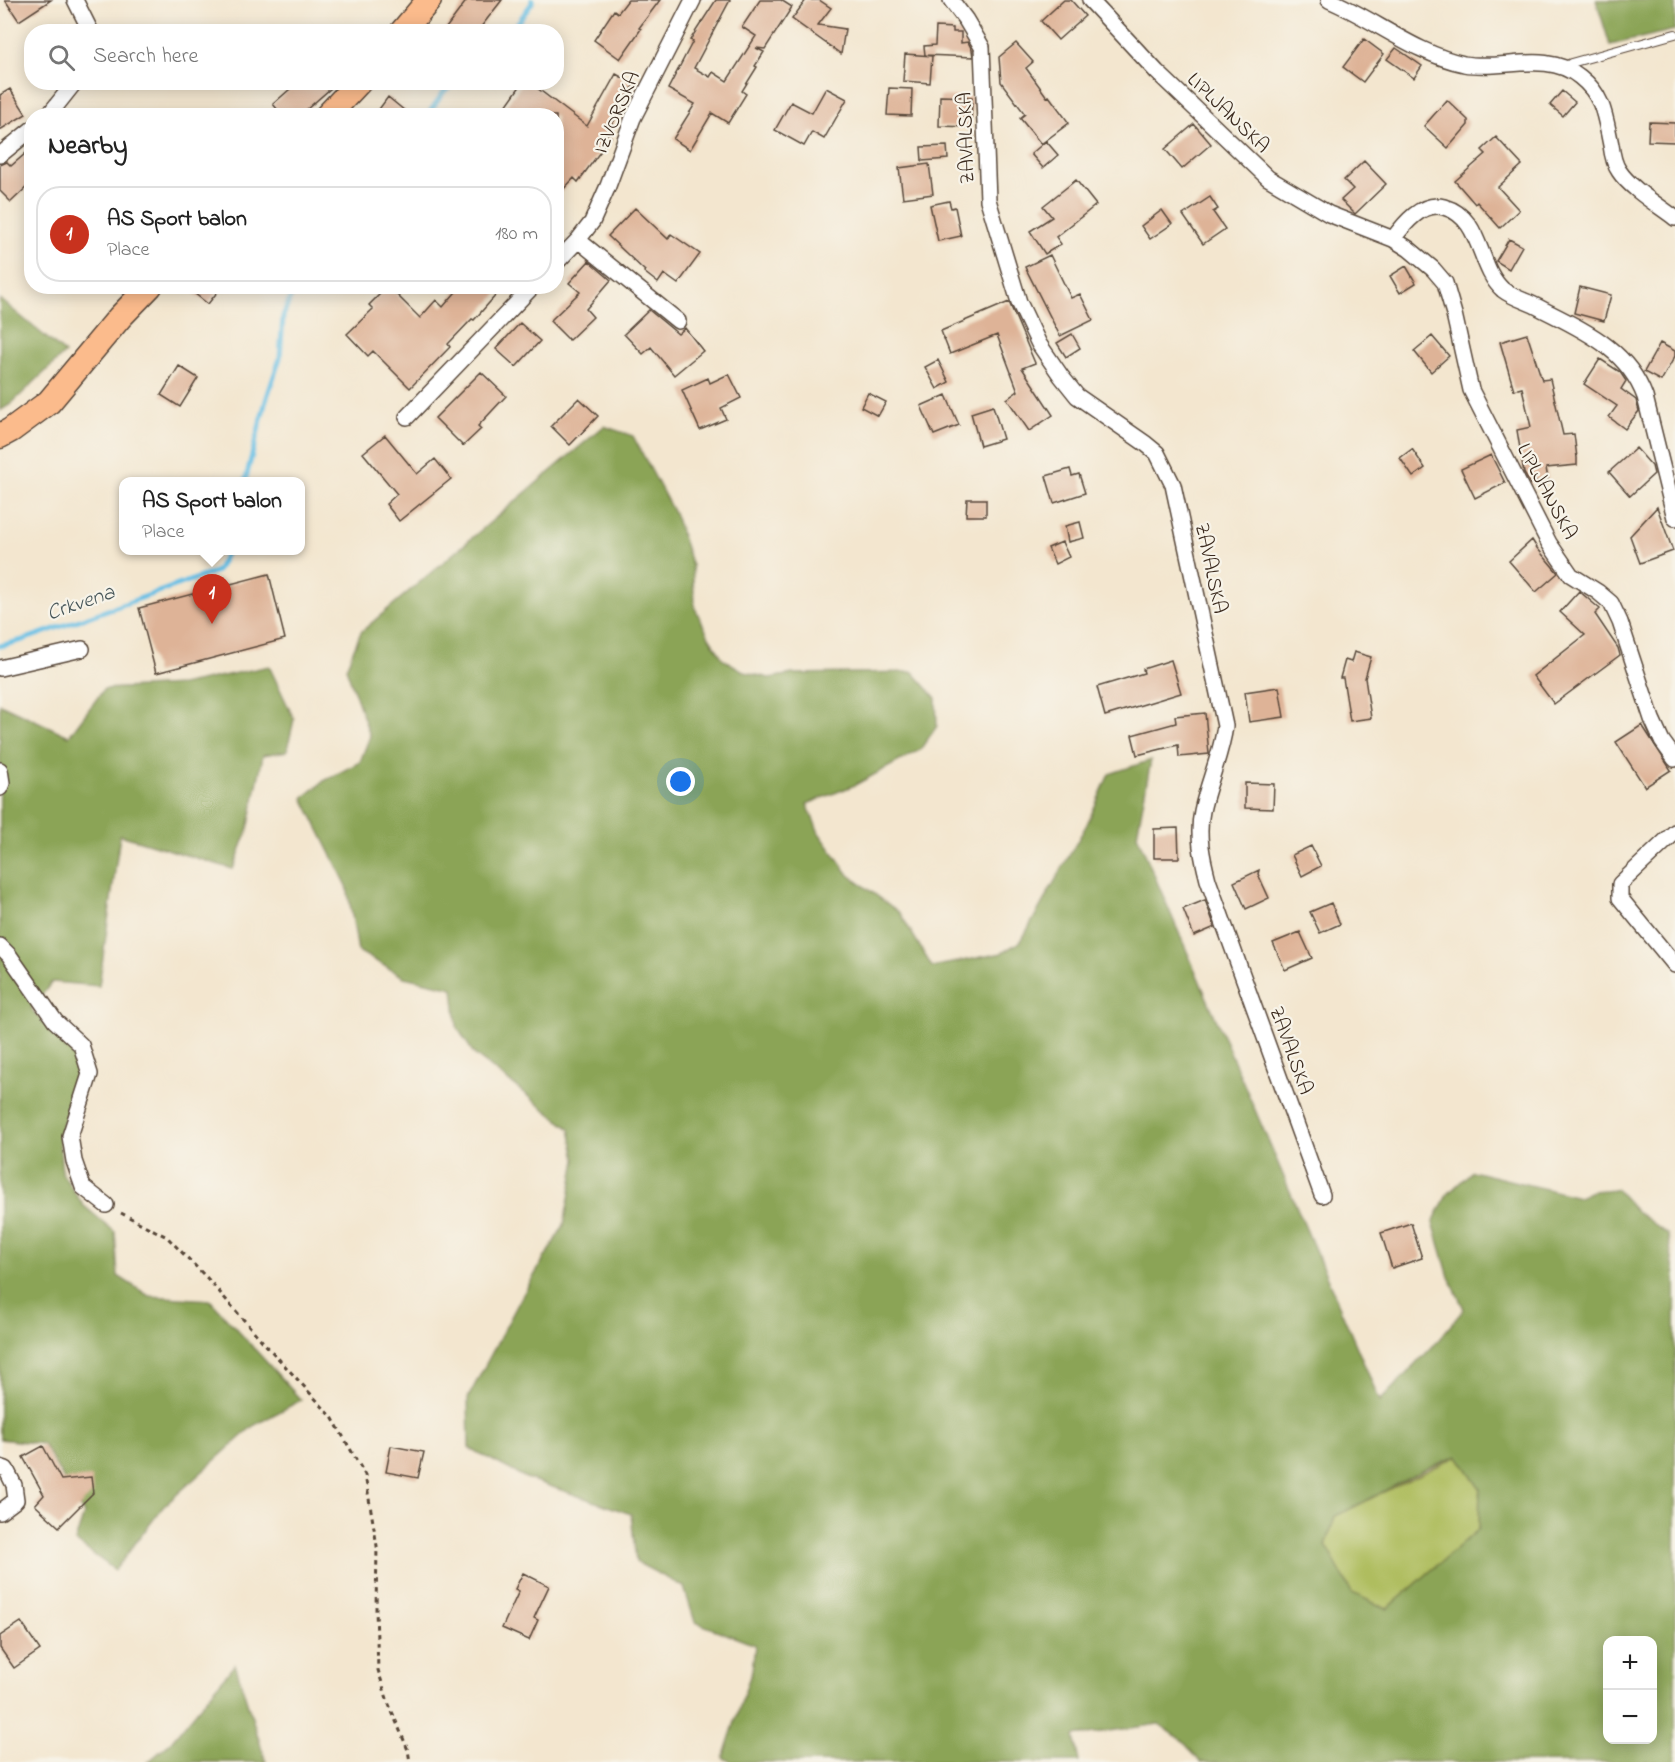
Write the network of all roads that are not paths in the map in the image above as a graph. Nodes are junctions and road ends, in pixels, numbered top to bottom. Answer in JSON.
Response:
{"nodes":[{"id":1,"x":75,"y":0,"type":"edge"},
{"id":2,"x":429,"y":0,"type":"edge"},
{"id":3,"x":693,"y":0,"type":"edge"},
{"id":4,"x":951,"y":0,"type":"edge"},
{"id":5,"x":1090,"y":0,"type":"edge"},
{"id":6,"x":1329,"y":0,"type":"edge"},
{"id":7,"x":87,"y":24,"type":"edge"},
{"id":8,"x":409,"y":24,"type":"edge"},
{"id":9,"x":1675,"y":34,"type":"edge"},
{"id":10,"x":1564,"y":68,"type":"junction"},
{"id":11,"x":69,"y":90,"type":"edge"},
{"id":12,"x":351,"y":90,"type":"edge"},
{"id":13,"x":54,"y":108,"type":"edge"},
{"id":14,"x":335,"y":108,"type":"edge"},
{"id":15,"x":24,"y":136,"type":"edge"},
{"id":16,"x":0,"y":155,"type":"edge"},
{"id":17,"x":1675,"y":218,"type":"edge"},
{"id":18,"x":1393,"y":239,"type":"junction"},
{"id":19,"x":578,"y":240,"type":"junction"},
{"id":20,"x":564,"y":255,"type":"edge"},
{"id":21,"x":142,"y":294,"type":"edge"},
{"id":22,"x":525,"y":294,"type":"edge"},
{"id":23,"x":678,"y":321,"type":"dead end"},
{"id":24,"x":407,"y":417,"type":"dead end"},
{"id":25,"x":0,"y":436,"type":"edge"},
{"id":26,"x":1675,"y":518,"type":"edge"},
{"id":27,"x":82,"y":649,"type":"dead end"},
{"id":28,"x":0,"y":668,"type":"edge"},
{"id":29,"x":1675,"y":759,"type":"edge"},
{"id":30,"x":0,"y":770,"type":"edge"},
{"id":31,"x":0,"y":788,"type":"edge"},
{"id":32,"x":1675,"y":832,"type":"edge"},
{"id":33,"x":0,"y":946,"type":"edge"},
{"id":34,"x":1675,"y":965,"type":"edge"},
{"id":35,"x":1322,"y":1195,"type":"dead end"},
{"id":36,"x":106,"y":1204,"type":"road end"},
{"id":37,"x":0,"y":1467,"type":"edge"},
{"id":38,"x":0,"y":1512,"type":"edge"}],
"edges":[{"from":1,"to":7,"type":"street"},
{"from":2,"to":8,"type":"main road"},
{"from":3,"to":19,"type":"street","name":"IZVORSKA"},
{"from":4,"to":35,"type":"street","name":"ZAVALSKA"},
{"from":5,"to":18,"type":"street","name":"LIPLJANSKA"},
{"from":6,"to":10,"type":"street"},
{"from":9,"to":10,"type":"lane"},
{"from":10,"to":17,"type":"street"},
{"from":11,"to":13,"type":"street"},
{"from":12,"to":14,"type":"main road"},
{"from":15,"to":16,"type":"street"},
{"from":18,"to":26,"type":"street"},
{"from":18,"to":29,"type":"street","name":"LIPLJANSKA"},
{"from":19,"to":20,"type":"street","name":"IZVORSKA"},
{"from":19,"to":23,"type":"street"},
{"from":21,"to":25,"type":"main road"},
{"from":22,"to":24,"type":"street"},
{"from":27,"to":28,"type":"street"},
{"from":30,"to":31,"type":"street"},
{"from":32,"to":34,"type":"street"},
{"from":33,"to":36,"type":"street"},
{"from":37,"to":38,"type":"street"}]}
